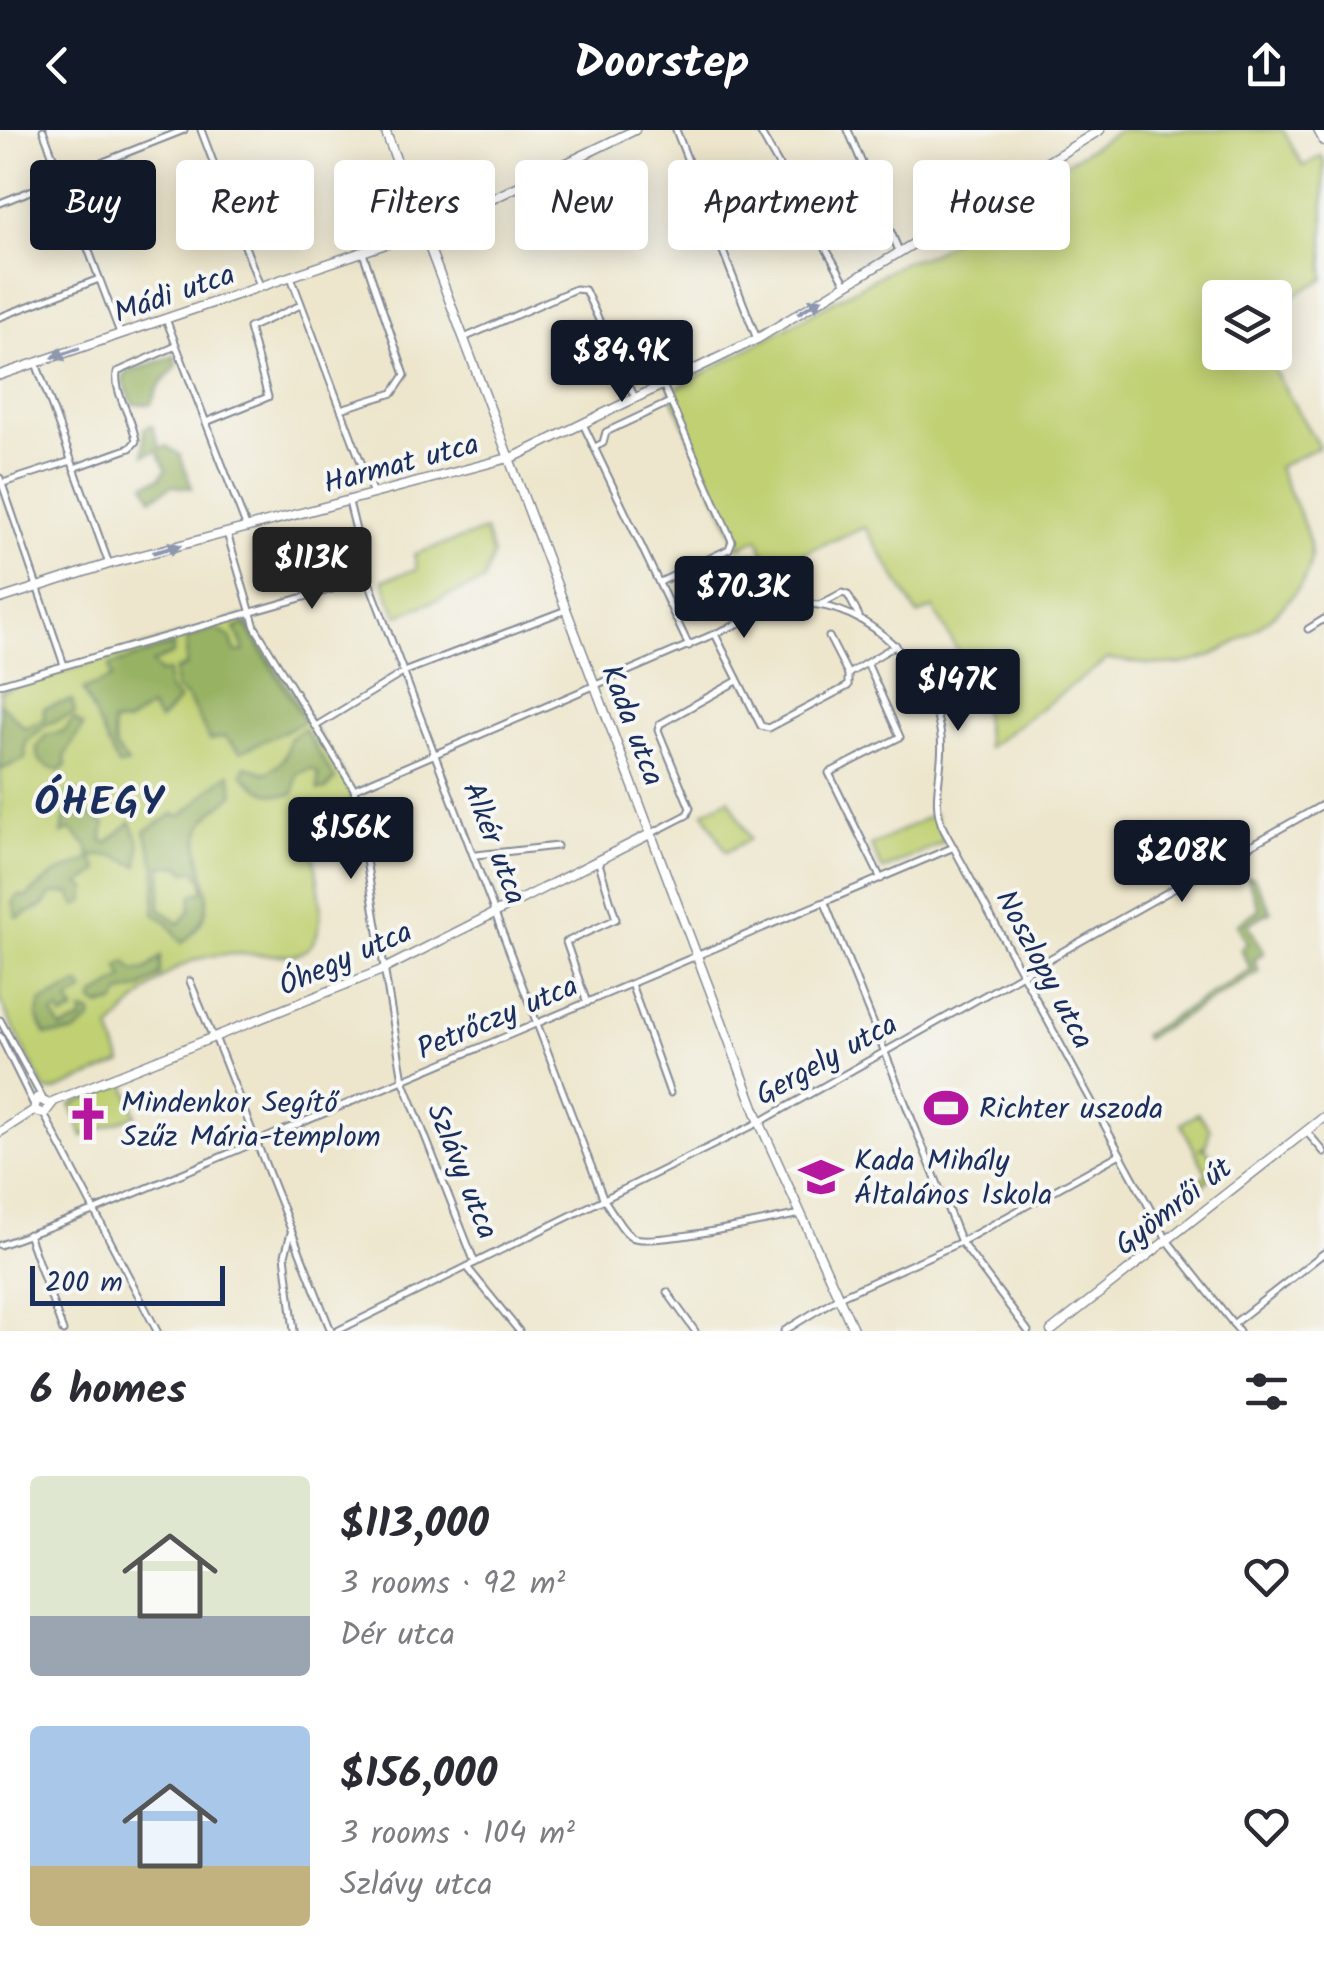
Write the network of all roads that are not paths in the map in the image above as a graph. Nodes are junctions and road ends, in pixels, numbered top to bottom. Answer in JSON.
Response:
{"nodes":[{"id":1,"x":43,"y":130,"type":"edge"},
{"id":2,"x":184,"y":130,"type":"edge"},
{"id":3,"x":202,"y":130,"type":"edge"},
{"id":4,"x":384,"y":130,"type":"edge"},
{"id":5,"x":635,"y":130,"type":"edge"},
{"id":6,"x":676,"y":130,"type":"edge"},
{"id":7,"x":759,"y":130,"type":"edge"},
{"id":8,"x":848,"y":130,"type":"edge"},
{"id":9,"x":1100,"y":130,"type":"edge"},
{"id":10,"x":1318,"y":130,"type":"edge"},
{"id":11,"x":1324,"y":141,"type":"edge"},
{"id":12,"x":55,"y":160,"type":"edge"},
{"id":13,"x":108,"y":160,"type":"edge"},
{"id":14,"x":396,"y":160,"type":"edge"},
{"id":15,"x":30,"y":191,"type":"edge"},
{"id":16,"x":495,"y":198,"type":"edge"},
{"id":17,"x":0,"y":203,"type":"edge"},
{"id":18,"x":89,"y":250,"type":"edge"},
{"id":19,"x":373,"y":250,"type":"edge"},
{"id":20,"x":431,"y":250,"type":"edge"},
{"id":21,"x":362,"y":254,"type":"junction"},
{"id":22,"x":900,"y":254,"type":"junction"},
{"id":23,"x":290,"y":278,"type":"junction"},
{"id":24,"x":100,"y":279,"type":"junction"},
{"id":25,"x":846,"y":284,"type":"junction"},
{"id":26,"x":261,"y":288,"type":"junction"},
{"id":27,"x":301,"y":305,"type":"junction"},
{"id":28,"x":0,"y":318,"type":"edge"},
{"id":29,"x":166,"y":320,"type":"junction"},
{"id":30,"x":121,"y":335,"type":"junction"},
{"id":31,"x":464,"y":338,"type":"junction"},
{"id":32,"x":758,"y":340,"type":"junction"},
{"id":33,"x":177,"y":346,"type":"junction"},
{"id":34,"x":36,"y":363,"type":"junction"},
{"id":35,"x":0,"y":375,"type":"edge"},
{"id":36,"x":663,"y":385,"type":"junction"},
{"id":37,"x":635,"y":398,"type":"junction"},
{"id":38,"x":670,"y":402,"type":"junction"},
{"id":39,"x":341,"y":409,"type":"junction"},
{"id":40,"x":206,"y":422,"type":"junction"},
{"id":41,"x":583,"y":424,"type":"junction"},
{"id":42,"x":594,"y":447,"type":"junction"},
{"id":43,"x":508,"y":458,"type":"junction"},
{"id":44,"x":73,"y":464,"type":"junction"},
{"id":45,"x":1,"y":482,"type":"edge"},
{"id":46,"x":373,"y":494,"type":"junction"},
{"id":47,"x":348,"y":501,"type":"junction"},
{"id":48,"x":247,"y":528,"type":"junction"},
{"id":49,"x":226,"y":533,"type":"junction"},
{"id":50,"x":109,"y":564,"type":"junction"},
{"id":51,"x":368,"y":579,"type":"junction"},
{"id":52,"x":660,"y":582,"type":"junction"},
{"id":53,"x":40,"y":584,"type":"junction"},
{"id":54,"x":0,"y":599,"type":"edge"},
{"id":55,"x":820,"y":604,"type":"junction"},
{"id":56,"x":566,"y":610,"type":"junction"},
{"id":57,"x":247,"y":611,"type":"junction"},
{"id":58,"x":860,"y":619,"type":"junction"},
{"id":59,"x":1324,"y":619,"type":"edge"},
{"id":60,"x":1308,"y":629,"type":"dead end"},
{"id":61,"x":715,"y":634,"type":"junction"},
{"id":62,"x":828,"y":637,"type":"dead end"},
{"id":63,"x":896,"y":645,"type":"junction"},
{"id":64,"x":689,"y":646,"type":"junction"},
{"id":65,"x":867,"y":663,"type":"junction"},
{"id":66,"x":64,"y":665,"type":"junction"},
{"id":67,"x":406,"y":671,"type":"junction"},
{"id":68,"x":848,"y":674,"type":"junction"},
{"id":69,"x":737,"y":681,"type":"junction"},
{"id":70,"x":0,"y":684,"type":"edge"},
{"id":71,"x":594,"y":686,"type":"junction"},
{"id":72,"x":316,"y":726,"type":"junction"},
{"id":73,"x":437,"y":755,"type":"junction"},
{"id":74,"x":354,"y":789,"type":"junction"},
{"id":75,"x":1324,"y":804,"type":"edge"},
{"id":76,"x":650,"y":834,"type":"junction"},
{"id":77,"x":557,"y":846,"type":"dead end"},
{"id":78,"x":954,"y":847,"type":"junction"},
{"id":79,"x":476,"y":856,"type":"junction"},
{"id":80,"x":598,"y":860,"type":"junction"},
{"id":81,"x":880,"y":879,"type":"junction"},
{"id":82,"x":825,"y":902,"type":"junction"},
{"id":83,"x":496,"y":912,"type":"junction"},
{"id":84,"x":697,"y":956,"type":"junction"},
{"id":85,"x":382,"y":970,"type":"junction"},
{"id":86,"x":1022,"y":974,"type":"junction"},
{"id":87,"x":190,"y":981,"type":"dead end"},
{"id":88,"x":631,"y":984,"type":"junction"},
{"id":89,"x":587,"y":1003,"type":"junction"},
{"id":90,"x":0,"y":1020,"type":"edge"},
{"id":91,"x":539,"y":1024,"type":"junction"},
{"id":92,"x":0,"y":1036,"type":"edge"},
{"id":93,"x":214,"y":1037,"type":"junction"},
{"id":94,"x":886,"y":1052,"type":"junction"},
{"id":95,"x":403,"y":1080,"type":"junction"},
{"id":96,"x":670,"y":1093,"type":"dead end"},
{"id":97,"x":45,"y":1100,"type":"junction"},
{"id":98,"x":33,"y":1106,"type":"junction"},
{"id":99,"x":44,"y":1114,"type":"junction"},
{"id":100,"x":1324,"y":1117,"type":"edge"},
{"id":101,"x":760,"y":1122,"type":"junction"},
{"id":102,"x":1306,"y":1131,"type":"junction"},
{"id":103,"x":0,"y":1132,"type":"edge"},
{"id":104,"x":258,"y":1142,"type":"junction"},
{"id":105,"x":1324,"y":1152,"type":"edge"},
{"id":106,"x":1120,"y":1154,"type":"junction"},
{"id":107,"x":604,"y":1200,"type":"junction"},
{"id":108,"x":94,"y":1211,"type":"junction"},
{"id":109,"x":801,"y":1214,"type":"junction"},
{"id":110,"x":291,"y":1232,"type":"junction"},
{"id":111,"x":28,"y":1234,"type":"junction"},
{"id":112,"x":1167,"y":1240,"type":"junction"},
{"id":113,"x":960,"y":1242,"type":"junction"},
{"id":114,"x":0,"y":1246,"type":"edge"},
{"id":115,"x":1324,"y":1253,"type":"edge"},
{"id":116,"x":475,"y":1263,"type":"junction"},
{"id":117,"x":467,"y":1267,"type":"junction"},
{"id":118,"x":667,"y":1292,"type":"dead end"},
{"id":119,"x":839,"y":1297,"type":"junction"},
{"id":120,"x":1233,"y":1324,"type":"junction"},
{"id":121,"x":63,"y":1331,"type":"edge"},
{"id":122,"x":157,"y":1331,"type":"edge"},
{"id":123,"x":294,"y":1331,"type":"edge"},
{"id":124,"x":334,"y":1331,"type":"edge"},
{"id":125,"x":519,"y":1331,"type":"edge"},
{"id":126,"x":695,"y":1331,"type":"edge"},
{"id":127,"x":784,"y":1331,"type":"edge"},
{"id":128,"x":854,"y":1331,"type":"edge"},
{"id":129,"x":1028,"y":1331,"type":"edge"},
{"id":130,"x":1050,"y":1331,"type":"edge"},
{"id":131,"x":1239,"y":1331,"type":"edge"}],
"edges":[{"from":1,"to":12,"type":"street"},
{"from":2,"to":13,"type":"street"},
{"from":3,"to":26,"type":"street"},
{"from":4,"to":14,"type":"street","name":"Kada utca"},
{"from":5,"to":16,"type":"street","name":"Mádi utca"},
{"from":6,"to":32,"type":"street"},
{"from":7,"to":25,"type":"street"},
{"from":8,"to":22,"type":"street"},
{"from":9,"to":22,"type":"street","name":"Harmat utca"},
{"from":10,"to":11,"type":"street"},
{"from":15,"to":17,"type":"street"},
{"from":18,"to":24,"type":"street"},
{"from":19,"to":21,"type":"street","name":"Mádi utca"},
{"from":20,"to":31,"type":"street","name":"Kada utca"},
{"from":21,"to":23,"type":"street","name":"Mádi utca"},
{"from":21,"to":39,"type":"street"},
{"from":22,"to":25,"type":"street","name":"Harmat utca"},
{"from":23,"to":26,"type":"street","name":"Mádi utca"},
{"from":23,"to":27,"type":"street"},
{"from":24,"to":28,"type":"street"},
{"from":24,"to":30,"type":"street"},
{"from":32,"to":25,"type":"street","name":"Harmat utca","one_way":true},
{"from":26,"to":29,"type":"street","name":"Mádi utca"},
{"from":27,"to":39,"type":"street"},
{"from":27,"to":40,"type":"street"},
{"from":29,"to":30,"type":"street","name":"Mádi utca"},
{"from":29,"to":33,"type":"street"},
{"from":30,"to":34,"type":"street","name":"Mádi utca","one_way":true},
{"from":31,"to":37,"type":"street"},
{"from":31,"to":43,"type":"street","name":"Kada utca"},
{"from":32,"to":36,"type":"street","name":"Harmat utca"},
{"from":33,"to":40,"type":"street"},
{"from":33,"to":44,"type":"street"},
{"from":34,"to":35,"type":"street","name":"Mádi utca"},
{"from":34,"to":44,"type":"street"},
{"from":36,"to":37,"type":"street","name":"Harmat utca"},
{"from":36,"to":38,"type":"street"},
{"from":37,"to":41,"type":"street","name":"Harmat utca"},
{"from":38,"to":42,"type":"street"},
{"from":38,"to":52,"type":"street"},
{"from":39,"to":46,"type":"street"},
{"from":40,"to":48,"type":"street"},
{"from":41,"to":42,"type":"street"},
{"from":41,"to":43,"type":"street","name":"Harmat utca"},
{"from":42,"to":52,"type":"street"},
{"from":43,"to":46,"type":"street","name":"Harmat utca"},
{"from":43,"to":56,"type":"street","name":"Kada utca"},
{"from":44,"to":45,"type":"street"},
{"from":44,"to":50,"type":"street"},
{"from":45,"to":53,"type":"street"},
{"from":46,"to":47,"type":"street","name":"Harmat utca"},
{"from":47,"to":48,"type":"street","name":"Harmat utca"},
{"from":47,"to":51,"type":"street","name":"Alkér utca"},
{"from":48,"to":49,"type":"street","name":"Harmat utca"},
{"from":50,"to":49,"type":"street","name":"Harmat utca","one_way":true},
{"from":49,"to":57,"type":"street","name":"Szlávy utca"},
{"from":50,"to":53,"type":"street","name":"Harmat utca"},
{"from":51,"to":57,"type":"street"},
{"from":51,"to":67,"type":"street","name":"Alkér utca"},
{"from":52,"to":64,"type":"street"},
{"from":53,"to":54,"type":"street","name":"Harmat utca"},
{"from":53,"to":66,"type":"street"},
{"from":55,"to":58,"type":"street","name":"Noszlopy utca"},
{"from":55,"to":58,"type":"street","name":"Noszlopy utca"},
{"from":55,"to":61,"type":"street","name":"Noszlopy utca"},
{"from":56,"to":67,"type":"street"},
{"from":56,"to":71,"type":"street","name":"Kada utca"},
{"from":57,"to":66,"type":"street"},
{"from":57,"to":72,"type":"street","name":"Szlávy utca"},
{"from":58,"to":63,"type":"street","name":"Noszlopy utca"},
{"from":59,"to":60,"type":"street"},
{"from":61,"to":64,"type":"street","name":"Noszlopy utca"},
{"from":61,"to":69,"type":"street"},
{"from":62,"to":68,"type":"street"},
{"from":63,"to":65,"type":"street"},
{"from":63,"to":78,"type":"street","name":"Noszlopy utca"},
{"from":64,"to":71,"type":"street","name":"Noszlopy utca"},
{"from":65,"to":68,"type":"street"},
{"from":65,"to":81,"type":"street"},
{"from":66,"to":70,"type":"street"},
{"from":67,"to":72,"type":"street"},
{"from":67,"to":73,"type":"street","name":"Alkér utca"},
{"from":68,"to":69,"type":"street"},
{"from":69,"to":76,"type":"street"},
{"from":71,"to":73,"type":"street","name":"Noszlopy utca"},
{"from":71,"to":76,"type":"street","name":"Kada utca"},
{"from":72,"to":74,"type":"street","name":"Szlávy utca"},
{"from":73,"to":74,"type":"street","name":"Noszlopy utca"},
{"from":73,"to":79,"type":"street","name":"Alkér utca"},
{"from":74,"to":85,"type":"street","name":"Szlávy utca"},
{"from":75,"to":86,"type":"street","name":"Gergely utca"},
{"from":76,"to":80,"type":"street","name":"Óhegy utca"},
{"from":76,"to":84,"type":"street","name":"Kada utca"},
{"from":77,"to":79,"type":"street"},
{"from":78,"to":81,"type":"street","name":"Petrőczy utca"},
{"from":78,"to":86,"type":"street","name":"Noszlopy utca"},
{"from":79,"to":83,"type":"street","name":"Alkér utca"},
{"from":80,"to":83,"type":"street","name":"Óhegy utca"},
{"from":80,"to":89,"type":"street"},
{"from":81,"to":82,"type":"street","name":"Petrőczy utca"},
{"from":82,"to":84,"type":"street","name":"Petrőczy utca"},
{"from":82,"to":94,"type":"street"},
{"from":83,"to":85,"type":"street","name":"Óhegy utca"},
{"from":83,"to":91,"type":"street","name":"Alkér utca"},
{"from":84,"to":88,"type":"street","name":"Petrőczy utca"},
{"from":84,"to":101,"type":"street","name":"Kada utca"},
{"from":85,"to":93,"type":"street","name":"Óhegy utca"},
{"from":85,"to":95,"type":"street","name":"Szlávy utca"},
{"from":86,"to":94,"type":"street","name":"Gergely utca"},
{"from":86,"to":106,"type":"street","name":"Noszlopy utca"},
{"from":87,"to":93,"type":"street"},
{"from":88,"to":89,"type":"street","name":"Petrőczy utca"},
{"from":88,"to":96,"type":"street"},
{"from":89,"to":91,"type":"street","name":"Petrőczy utca"},
{"from":90,"to":97,"type":"street"},
{"from":91,"to":95,"type":"street","name":"Petrőczy utca"},
{"from":91,"to":107,"type":"street","name":"Alkér utca"},
{"from":92,"to":98,"type":"street"},
{"from":93,"to":97,"type":"street","name":"Óhegy utca"},
{"from":93,"to":104,"type":"street"},
{"from":94,"to":101,"type":"street","name":"Gergely utca"},
{"from":94,"to":113,"type":"street"},
{"from":95,"to":104,"type":"street","name":"Petrőczy utca"},
{"from":95,"to":116,"type":"street","name":"Szlávy utca"},
{"from":97,"to":98,"type":"street","name":"Óhegy utca"},
{"from":97,"to":99,"type":"street"},
{"from":98,"to":99,"type":"street"},
{"from":98,"to":103,"type":"street","name":"Óhegy utca"},
{"from":99,"to":108,"type":"street"},
{"from":100,"to":102,"type":"street","name":"Gyömrői út"},
{"from":101,"to":107,"type":"street","name":"Gergely utca"},
{"from":101,"to":109,"type":"street","name":"Kada utca"},
{"from":102,"to":105,"type":"street"},
{"from":102,"to":112,"type":"street","name":"Gyömrői út"},
{"from":104,"to":108,"type":"street","name":"Petrőczy utca"},
{"from":104,"to":110,"type":"street"},
{"from":106,"to":112,"type":"street","name":"Noszlopy utca"},
{"from":106,"to":113,"type":"street"},
{"from":107,"to":109,"type":"street","name":"Alkér utca"},
{"from":107,"to":116,"type":"street","name":"Gergely utca"},
{"from":108,"to":111,"type":"street","name":"Petrőczy utca"},
{"from":108,"to":122,"type":"street"},
{"from":109,"to":119,"type":"street","name":"Kada utca"},
{"from":110,"to":123,"type":"street"},
{"from":110,"to":124,"type":"street"},
{"from":111,"to":114,"type":"street","name":"Petrőczy utca"},
{"from":111,"to":121,"type":"street"},
{"from":112,"to":120,"type":"street","name":"Noszlopy utca"},
{"from":112,"to":130,"type":"street","name":"Gyömrői út"},
{"from":113,"to":119,"type":"street"},
{"from":113,"to":129,"type":"street"},
{"from":115,"to":120,"type":"street"},
{"from":116,"to":117,"type":"street","name":"Gergely utca"},
{"from":117,"to":124,"type":"street","name":"Gergely utca"},
{"from":117,"to":125,"type":"street","name":"Szlávy utca"},
{"from":118,"to":126,"type":"street"},
{"from":119,"to":127,"type":"street"},
{"from":119,"to":128,"type":"street","name":"Kada utca"},
{"from":120,"to":131,"type":"street","name":"Noszlopy utca"}]}
